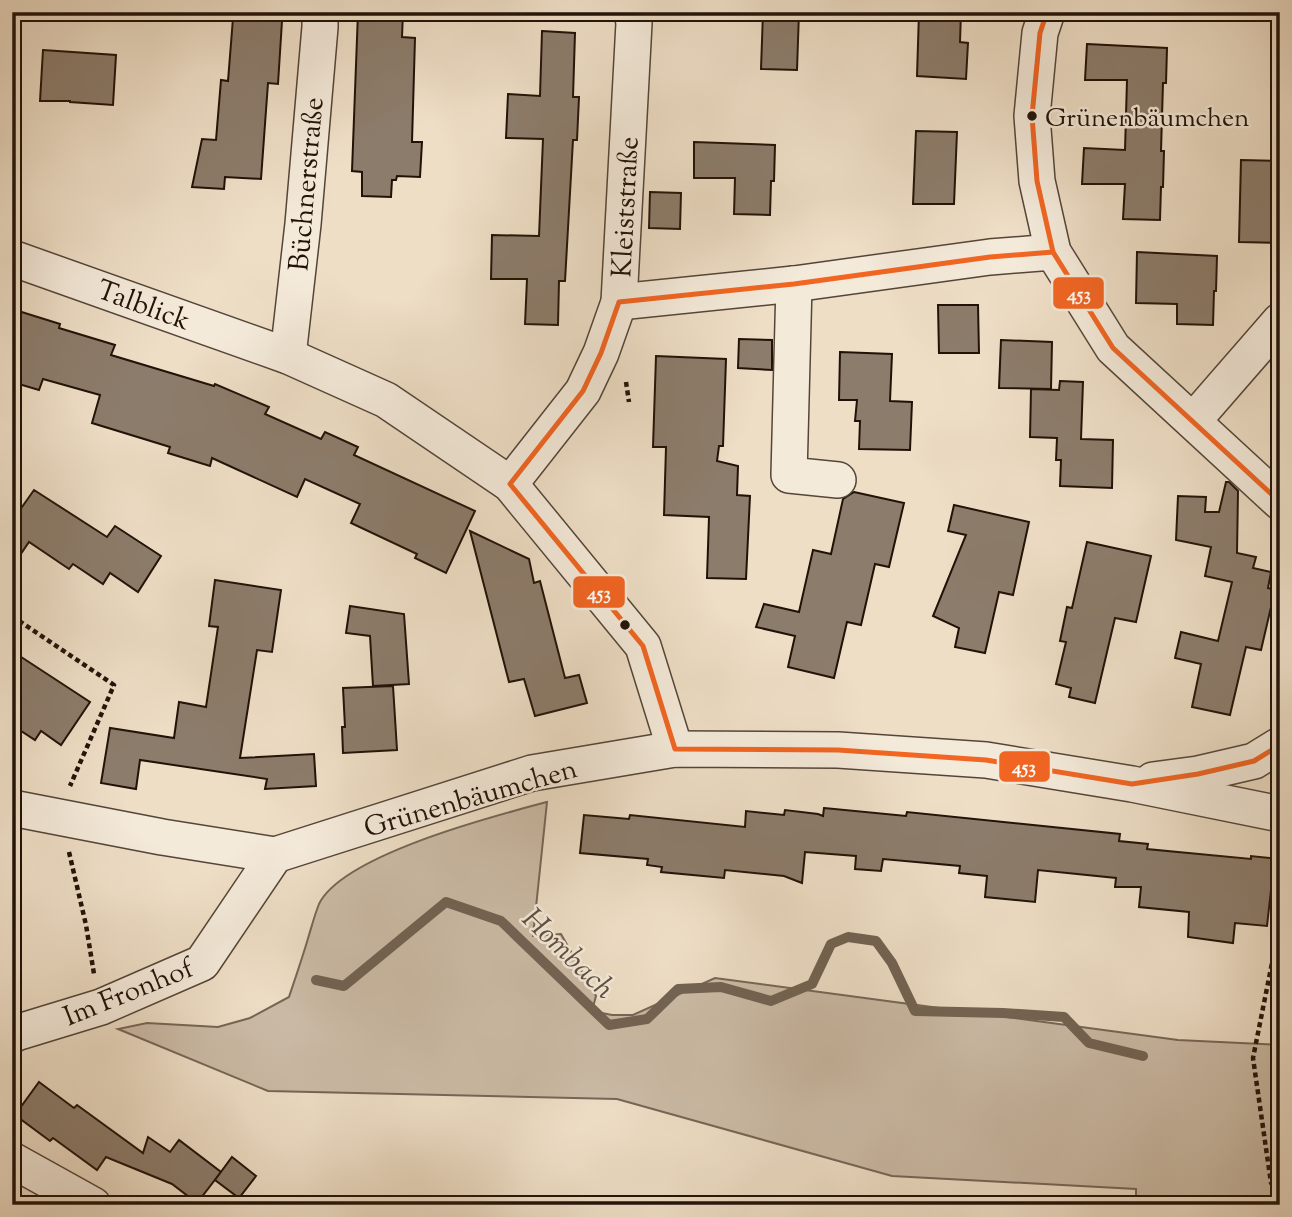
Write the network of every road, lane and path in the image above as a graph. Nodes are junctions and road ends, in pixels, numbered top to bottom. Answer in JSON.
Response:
{"nodes":[{"id":1,"x":320,"y":12,"type":"edge"},
{"id":2,"x":1047,"y":12,"type":"edge"},
{"id":3,"x":633,"y":18,"type":"edge"},
{"id":4,"x":1053,"y":252,"type":"junction"},
{"id":5,"x":12,"y":258,"type":"edge"},
{"id":6,"x":794,"y":284,"type":"junction"},
{"id":7,"x":619,"y":302,"type":"junction"},
{"id":8,"x":1280,"y":321,"type":"edge"},
{"id":9,"x":288,"y":356,"type":"junction"},
{"id":10,"x":626,"y":384,"type":"dead end"},
{"id":11,"x":629,"y":402,"type":"dead end"},
{"id":12,"x":1193,"y":421,"type":"junction"},
{"id":13,"x":838,"y":480,"type":"dead end"},
{"id":14,"x":510,"y":484,"type":"junction"},
{"id":15,"x":1280,"y":502,"type":"edge"},
{"id":16,"x":12,"y":616,"type":"edge"},
{"id":17,"x":675,"y":749,"type":"junction"},
{"id":18,"x":1267,"y":753,"type":"edge"},
{"id":19,"x":1132,"y":783,"type":"junction"},
{"id":20,"x":1280,"y":798,"type":"edge"},
{"id":21,"x":12,"y":808,"type":"edge"},
{"id":22,"x":1280,"y":814,"type":"edge"},
{"id":23,"x":68,"y":817,"type":"junction"},
{"id":24,"x":275,"y":855,"type":"junction"},
{"id":25,"x":1280,"y":940,"type":"edge"},
{"id":26,"x":101,"y":1007,"type":"junction"},
{"id":27,"x":12,"y":1035,"type":"edge"},
{"id":28,"x":12,"y":1160,"type":"edge"},
{"id":29,"x":1280,"y":1195,"type":"edge"},
{"id":30,"x":93,"y":1205,"type":"edge"}],
"edges":[{"from":1,"to":9,"type":"street","name":"Büchnerstraße"},
{"from":2,"to":4,"type":"street"},
{"from":3,"to":7,"type":"street","name":"Kleiststraße"},
{"from":4,"to":6,"type":"street"},
{"from":4,"to":12,"type":"street"},
{"from":5,"to":9,"type":"street","name":"Talblick"},
{"from":6,"to":7,"type":"street"},
{"from":6,"to":13,"type":"street"},
{"from":7,"to":14,"type":"street","name":"Kleiststraße"},
{"from":8,"to":12,"type":"street"},
{"from":9,"to":14,"type":"street","name":"Talblick"},
{"from":10,"to":11,"type":"path"},
{"from":12,"to":15,"type":"street"},
{"from":14,"to":17,"type":"street","name":"Talblick"},
{"from":16,"to":23,"type":"path"},
{"from":17,"to":19,"type":"street","name":"Grünenbäumchen"},
{"from":17,"to":24,"type":"street","name":"Grünenbäumchen"},
{"from":18,"to":19,"type":"street"},
{"from":18,"to":20,"type":"street"},
{"from":19,"to":22,"type":"street","name":"Grünenbäumchen"},
{"from":21,"to":23,"type":"street","name":"Grünenbäumchen"},
{"from":23,"to":24,"type":"street","name":"Grünenbäumchen"},
{"from":23,"to":26,"type":"path"},
{"from":24,"to":26,"type":"street","name":"Im Fronhof"},
{"from":25,"to":29,"type":"path"},
{"from":26,"to":27,"type":"street","name":"Im Fronhof"},
{"from":28,"to":30,"type":"street"}]}
